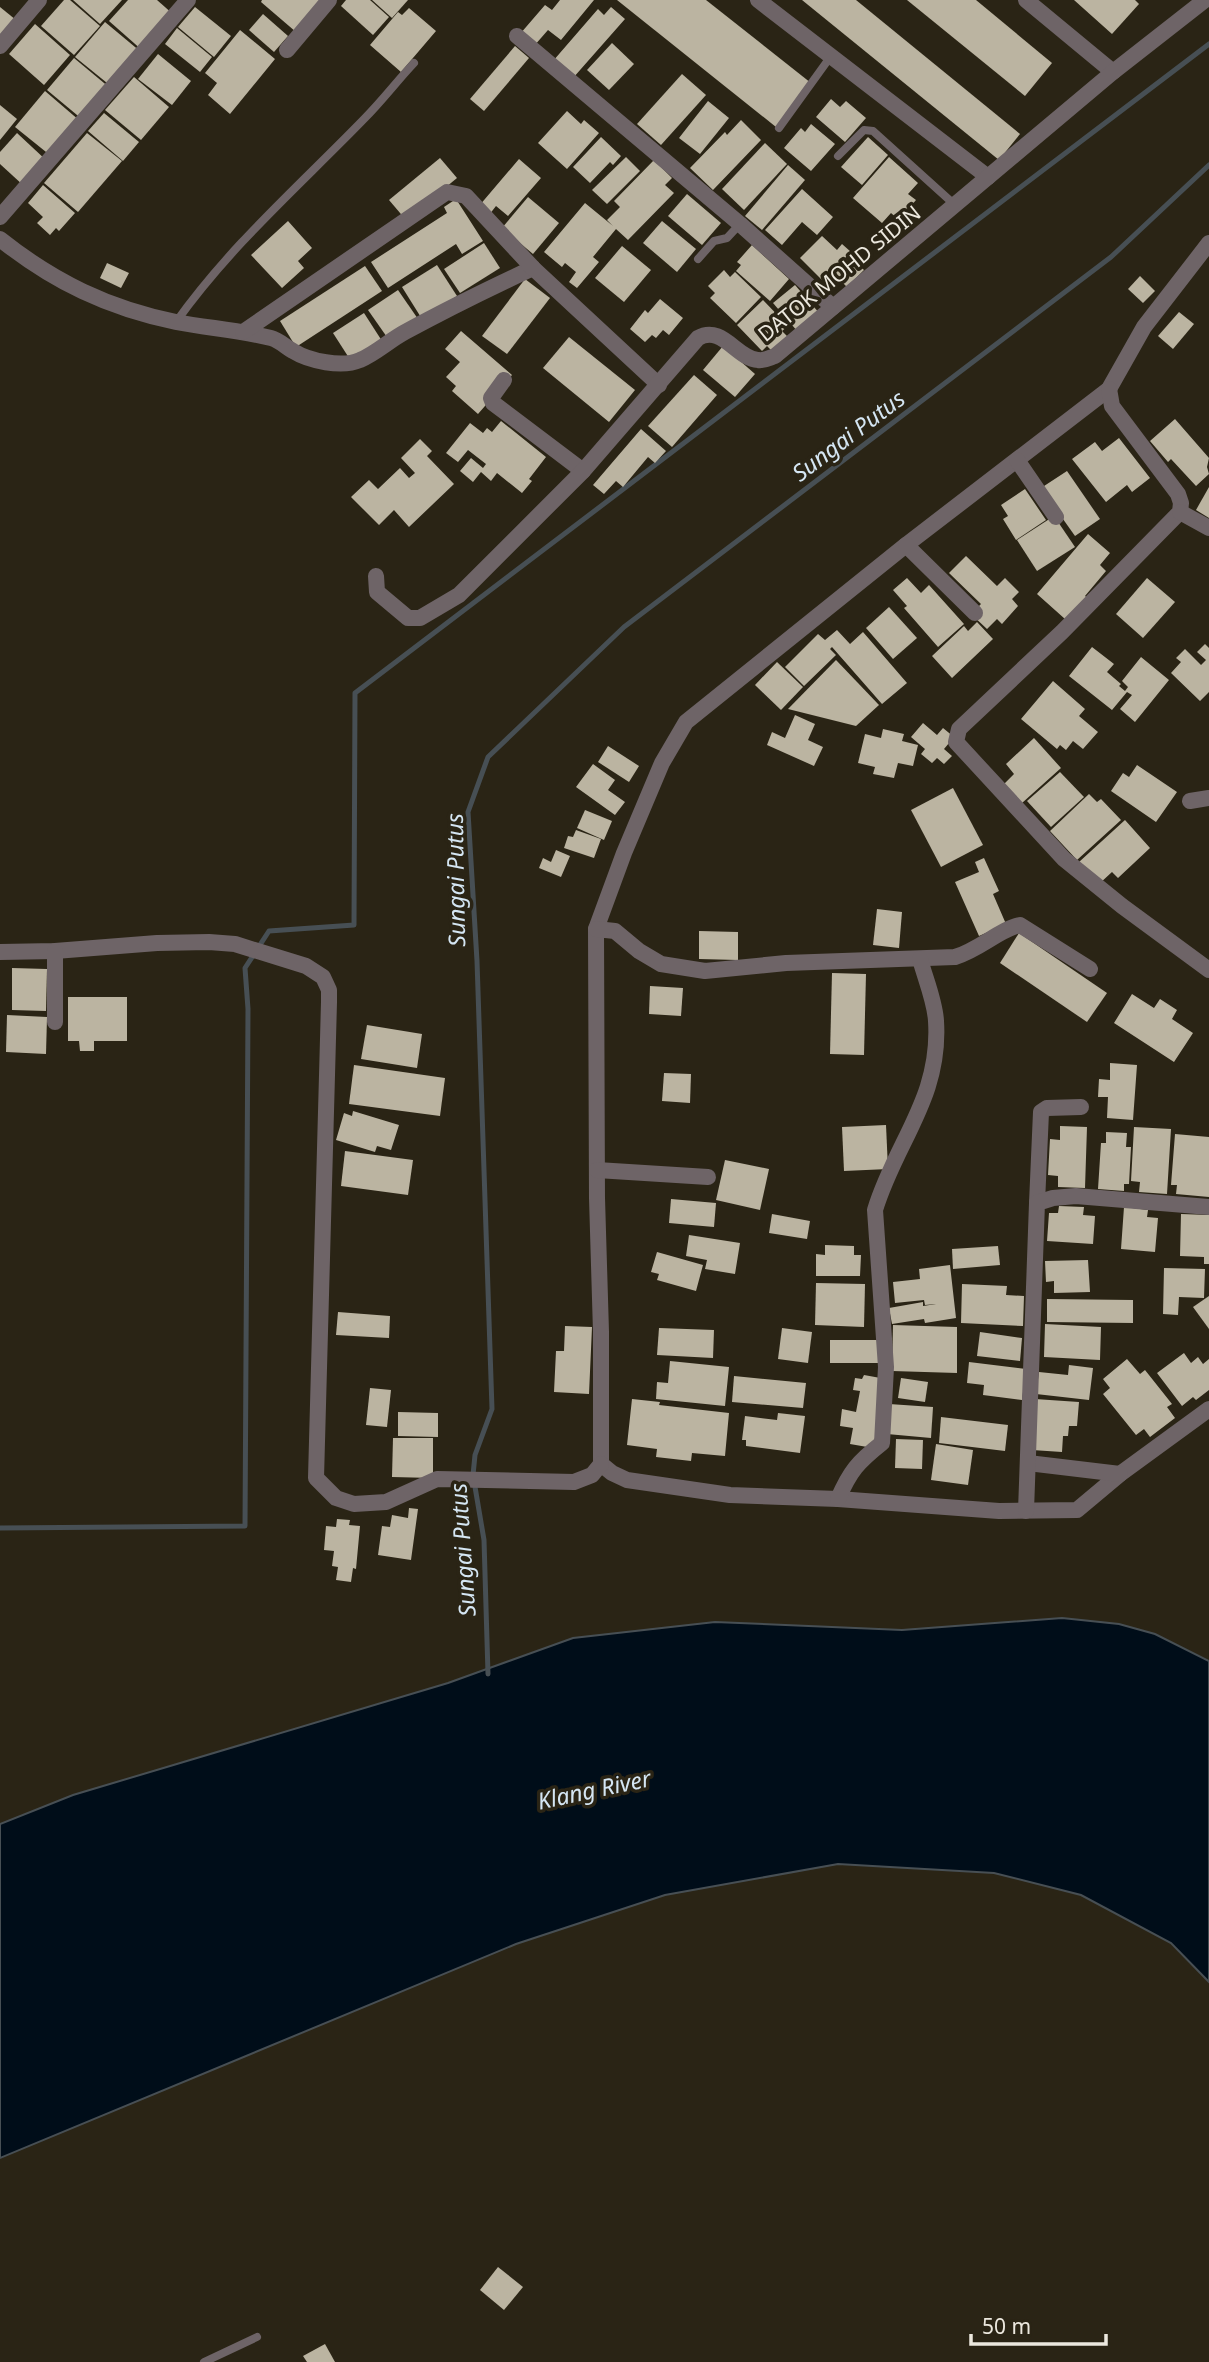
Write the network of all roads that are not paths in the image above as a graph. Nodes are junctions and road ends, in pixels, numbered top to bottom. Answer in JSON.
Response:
{"nodes":[{"id":1,"x":39,"y":0,"type":"edge"},
{"id":2,"x":188,"y":0,"type":"edge"},
{"id":3,"x":329,"y":0,"type":"edge"},
{"id":4,"x":758,"y":0,"type":"edge"},
{"id":5,"x":1026,"y":0,"type":"edge"},
{"id":6,"x":1205,"y":0,"type":"edge"},
{"id":7,"x":517,"y":36,"type":"dead end"},
{"id":8,"x":0,"y":46,"type":"edge"},
{"id":9,"x":288,"y":50,"type":"dead end"},
{"id":10,"x":831,"y":56,"type":"junction"},
{"id":11,"x":414,"y":63,"type":"dead end"},
{"id":12,"x":1113,"y":72,"type":"junction"},
{"id":13,"x":779,"y":128,"type":"dead end"},
{"id":14,"x":838,"y":156,"type":"dead end"},
{"id":15,"x":988,"y":177,"type":"junction"},
{"id":16,"x":955,"y":205,"type":"junction"},
{"id":17,"x":0,"y":218,"type":"edge"},
{"id":18,"x":740,"y":224,"type":"junction"},
{"id":19,"x":0,"y":239,"type":"edge"},
{"id":20,"x":1209,"y":243,"type":"edge"},
{"id":21,"x":698,"y":259,"type":"dead end"},
{"id":22,"x":533,"y":268,"type":"junction"},
{"id":23,"x":833,"y":307,"type":"junction"},
{"id":24,"x":176,"y":322,"type":"junction"},
{"id":25,"x":243,"y":332,"type":"junction"},
{"id":26,"x":503,"y":380,"type":"dead end"},
{"id":27,"x":659,"y":385,"type":"junction"},
{"id":28,"x":1108,"y":389,"type":"junction"},
{"id":29,"x":1017,"y":460,"type":"junction"},
{"id":30,"x":583,"y":471,"type":"junction"},
{"id":31,"x":1180,"y":512,"type":"junction"},
{"id":32,"x":1056,"y":517,"type":"dead end"},
{"id":33,"x":1209,"y":528,"type":"edge"},
{"id":34,"x":906,"y":545,"type":"junction"},
{"id":35,"x":376,"y":576,"type":"dead end"},
{"id":36,"x":975,"y":613,"type":"dead end"},
{"id":37,"x":1209,"y":798,"type":"edge"},
{"id":38,"x":1190,"y":801,"type":"dead end"},
{"id":39,"x":596,"y":929,"type":"junction"},
{"id":40,"x":55,"y":951,"type":"junction"},
{"id":41,"x":0,"y":952,"type":"edge"},
{"id":42,"x":920,"y":958,"type":"junction"},
{"id":43,"x":1090,"y":969,"type":"dead end"},
{"id":44,"x":1209,"y":970,"type":"edge"},
{"id":45,"x":55,"y":1022,"type":"dead end"},
{"id":46,"x":1081,"y":1107,"type":"dead end"},
{"id":47,"x":597,"y":1170,"type":"junction"},
{"id":48,"x":708,"y":1177,"type":"dead end"},
{"id":49,"x":1037,"y":1203,"type":"junction"},
{"id":50,"x":1209,"y":1207,"type":"edge"},
{"id":51,"x":1209,"y":1409,"type":"edge"},
{"id":52,"x":601,"y":1464,"type":"junction"},
{"id":53,"x":1028,"y":1464,"type":"junction"},
{"id":54,"x":1120,"y":1474,"type":"junction"},
{"id":55,"x":838,"y":1499,"type":"junction"},
{"id":56,"x":1027,"y":1511,"type":"junction"},
{"id":57,"x":257,"y":2337,"type":"dead end"},
{"id":58,"x":204,"y":2362,"type":"edge"}],
"edges":[{"from":1,"to":8,"type":"street"},
{"from":2,"to":17,"type":"street"},
{"from":3,"to":9,"type":"street"},
{"from":4,"to":10,"type":"street"},
{"from":5,"to":12,"type":"street"},
{"from":6,"to":12,"type":"street","name":"DATOK MOHD SIDIN"},
{"from":7,"to":18,"type":"street"},
{"from":10,"to":13,"type":"lane"},
{"from":10,"to":15,"type":"street"},
{"from":11,"to":24,"type":"lane"},
{"from":12,"to":15,"type":"street","name":"DATOK MOHD SIDIN"},
{"from":14,"to":16,"type":"lane"},
{"from":15,"to":16,"type":"street","name":"DATOK MOHD SIDIN"},
{"from":16,"to":23,"type":"street","name":"DATOK MOHD SIDIN"},
{"from":18,"to":21,"type":"lane"},
{"from":18,"to":23,"type":"street"},
{"from":19,"to":24,"type":"street"},
{"from":20,"to":28,"type":"street"},
{"from":22,"to":25,"type":"street"},
{"from":22,"to":25,"type":"street"},
{"from":22,"to":27,"type":"street"},
{"from":23,"to":27,"type":"street","name":"DATOK MOHD SIDIN"},
{"from":24,"to":25,"type":"street"},
{"from":26,"to":30,"type":"street"},
{"from":27,"to":30,"type":"street","name":"DATOK MOHD SIDIN"},
{"from":28,"to":29,"type":"street"},
{"from":28,"to":31,"type":"street"},
{"from":29,"to":32,"type":"street"},
{"from":29,"to":34,"type":"street"},
{"from":30,"to":35,"type":"street","name":"DATOK MOHD SIDIN"},
{"from":31,"to":33,"type":"street"},
{"from":31,"to":44,"type":"street"},
{"from":34,"to":36,"type":"street"},
{"from":34,"to":39,"type":"street"},
{"from":37,"to":38,"type":"street"},
{"from":39,"to":42,"type":"street"},
{"from":39,"to":47,"type":"street"},
{"from":40,"to":41,"type":"street"},
{"from":40,"to":45,"type":"street"},
{"from":40,"to":52,"type":"street"},
{"from":42,"to":43,"type":"street"},
{"from":42,"to":55,"type":"street"},
{"from":46,"to":49,"type":"street"},
{"from":47,"to":48,"type":"street"},
{"from":47,"to":52,"type":"street"},
{"from":49,"to":50,"type":"street"},
{"from":49,"to":53,"type":"street"},
{"from":51,"to":54,"type":"street"},
{"from":52,"to":55,"type":"street"},
{"from":53,"to":54,"type":"street"},
{"from":53,"to":56,"type":"street"},
{"from":54,"to":56,"type":"street"},
{"from":55,"to":56,"type":"street"},
{"from":57,"to":58,"type":"lane"}]}
